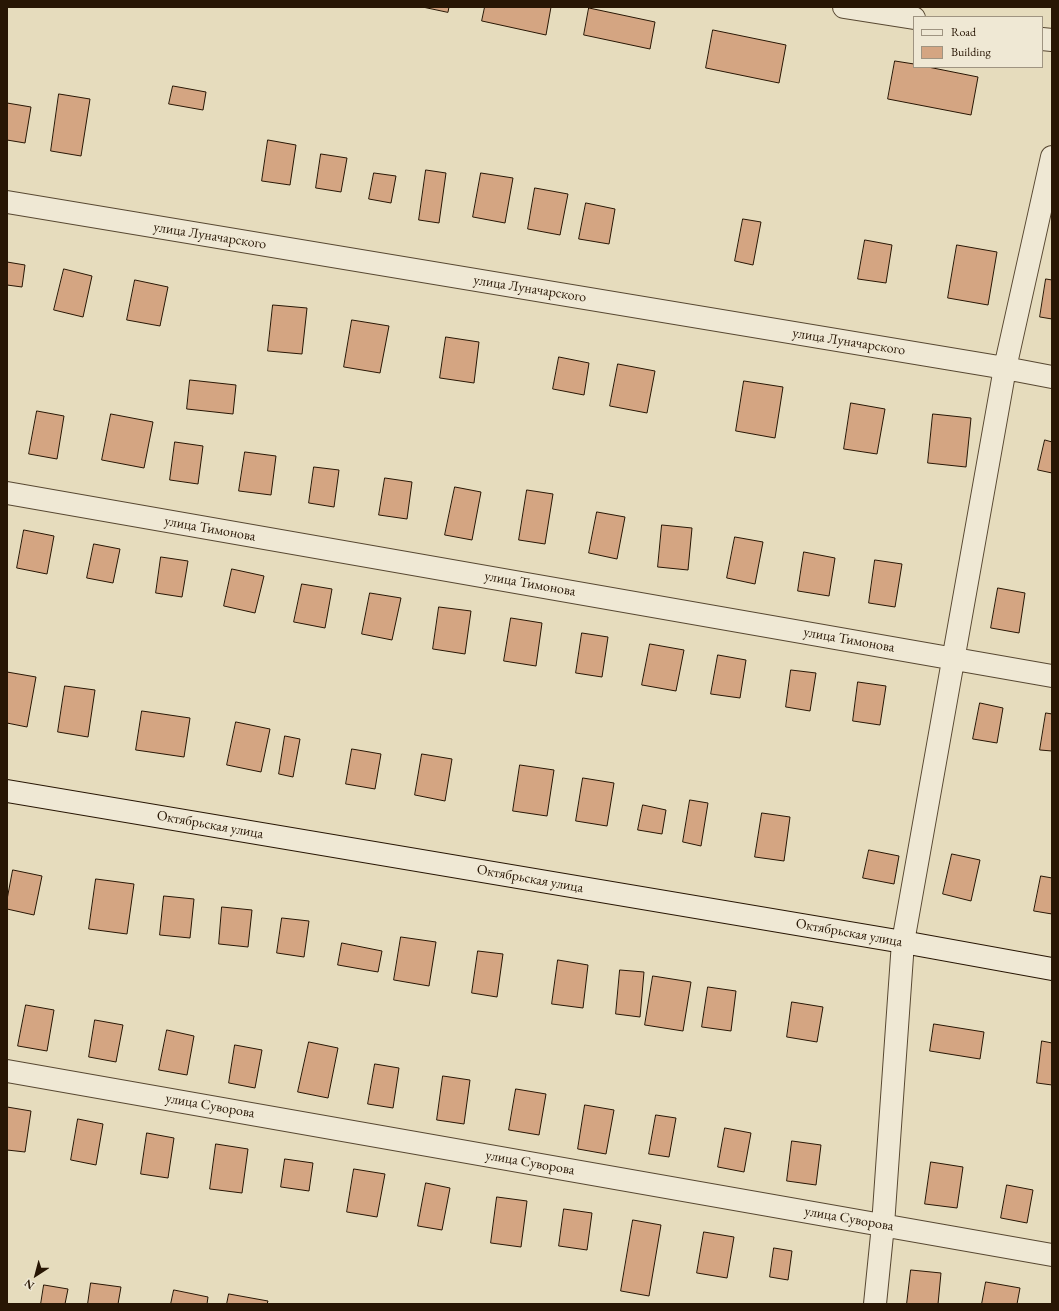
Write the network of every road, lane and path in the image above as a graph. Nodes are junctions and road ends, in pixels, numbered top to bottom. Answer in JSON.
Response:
{"nodes":[{"id":1,"x":844,"y":7,"type":"edge"},
{"id":2,"x":913,"y":18,"type":"edge"},
{"id":3,"x":1052,"y":157,"type":"edge"},
{"id":4,"x":7,"y":202,"type":"edge"},
{"id":5,"x":1005,"y":368,"type":"junction"},
{"id":6,"x":1052,"y":377,"type":"edge"},
{"id":7,"x":7,"y":493,"type":"edge"},
{"id":8,"x":953,"y":658,"type":"junction"},
{"id":9,"x":1052,"y":676,"type":"edge"},
{"id":10,"x":7,"y":791,"type":"edge"},
{"id":11,"x":903,"y":942,"type":"junction"},
{"id":12,"x":1052,"y":969,"type":"edge"},
{"id":13,"x":7,"y":1070,"type":"edge"},
{"id":14,"x":883,"y":1225,"type":"junction"},
{"id":15,"x":1052,"y":1255,"type":"edge"},
{"id":16,"x":875,"y":1304,"type":"edge"}],
"edges":[{"from":1,"to":2,"type":"street"},
{"from":3,"to":5,"type":"street"},
{"from":4,"to":5,"type":"street","name":"улица Луначарского"},
{"from":5,"to":6,"type":"street","name":"улица Луначарского"},
{"from":5,"to":8,"type":"street"},
{"from":7,"to":8,"type":"street","name":"улица Тимонова"},
{"from":8,"to":9,"type":"street","name":"улица Тимонова"},
{"from":8,"to":11,"type":"street"},
{"from":10,"to":11,"type":"street","name":"Октябрьская улица"},
{"from":11,"to":12,"type":"street","name":"Октябрьская улица"},
{"from":11,"to":14,"type":"street"},
{"from":13,"to":14,"type":"street","name":"улица Суворова"},
{"from":14,"to":15,"type":"street","name":"улица Суворова"},
{"from":14,"to":16,"type":"street"}]}
